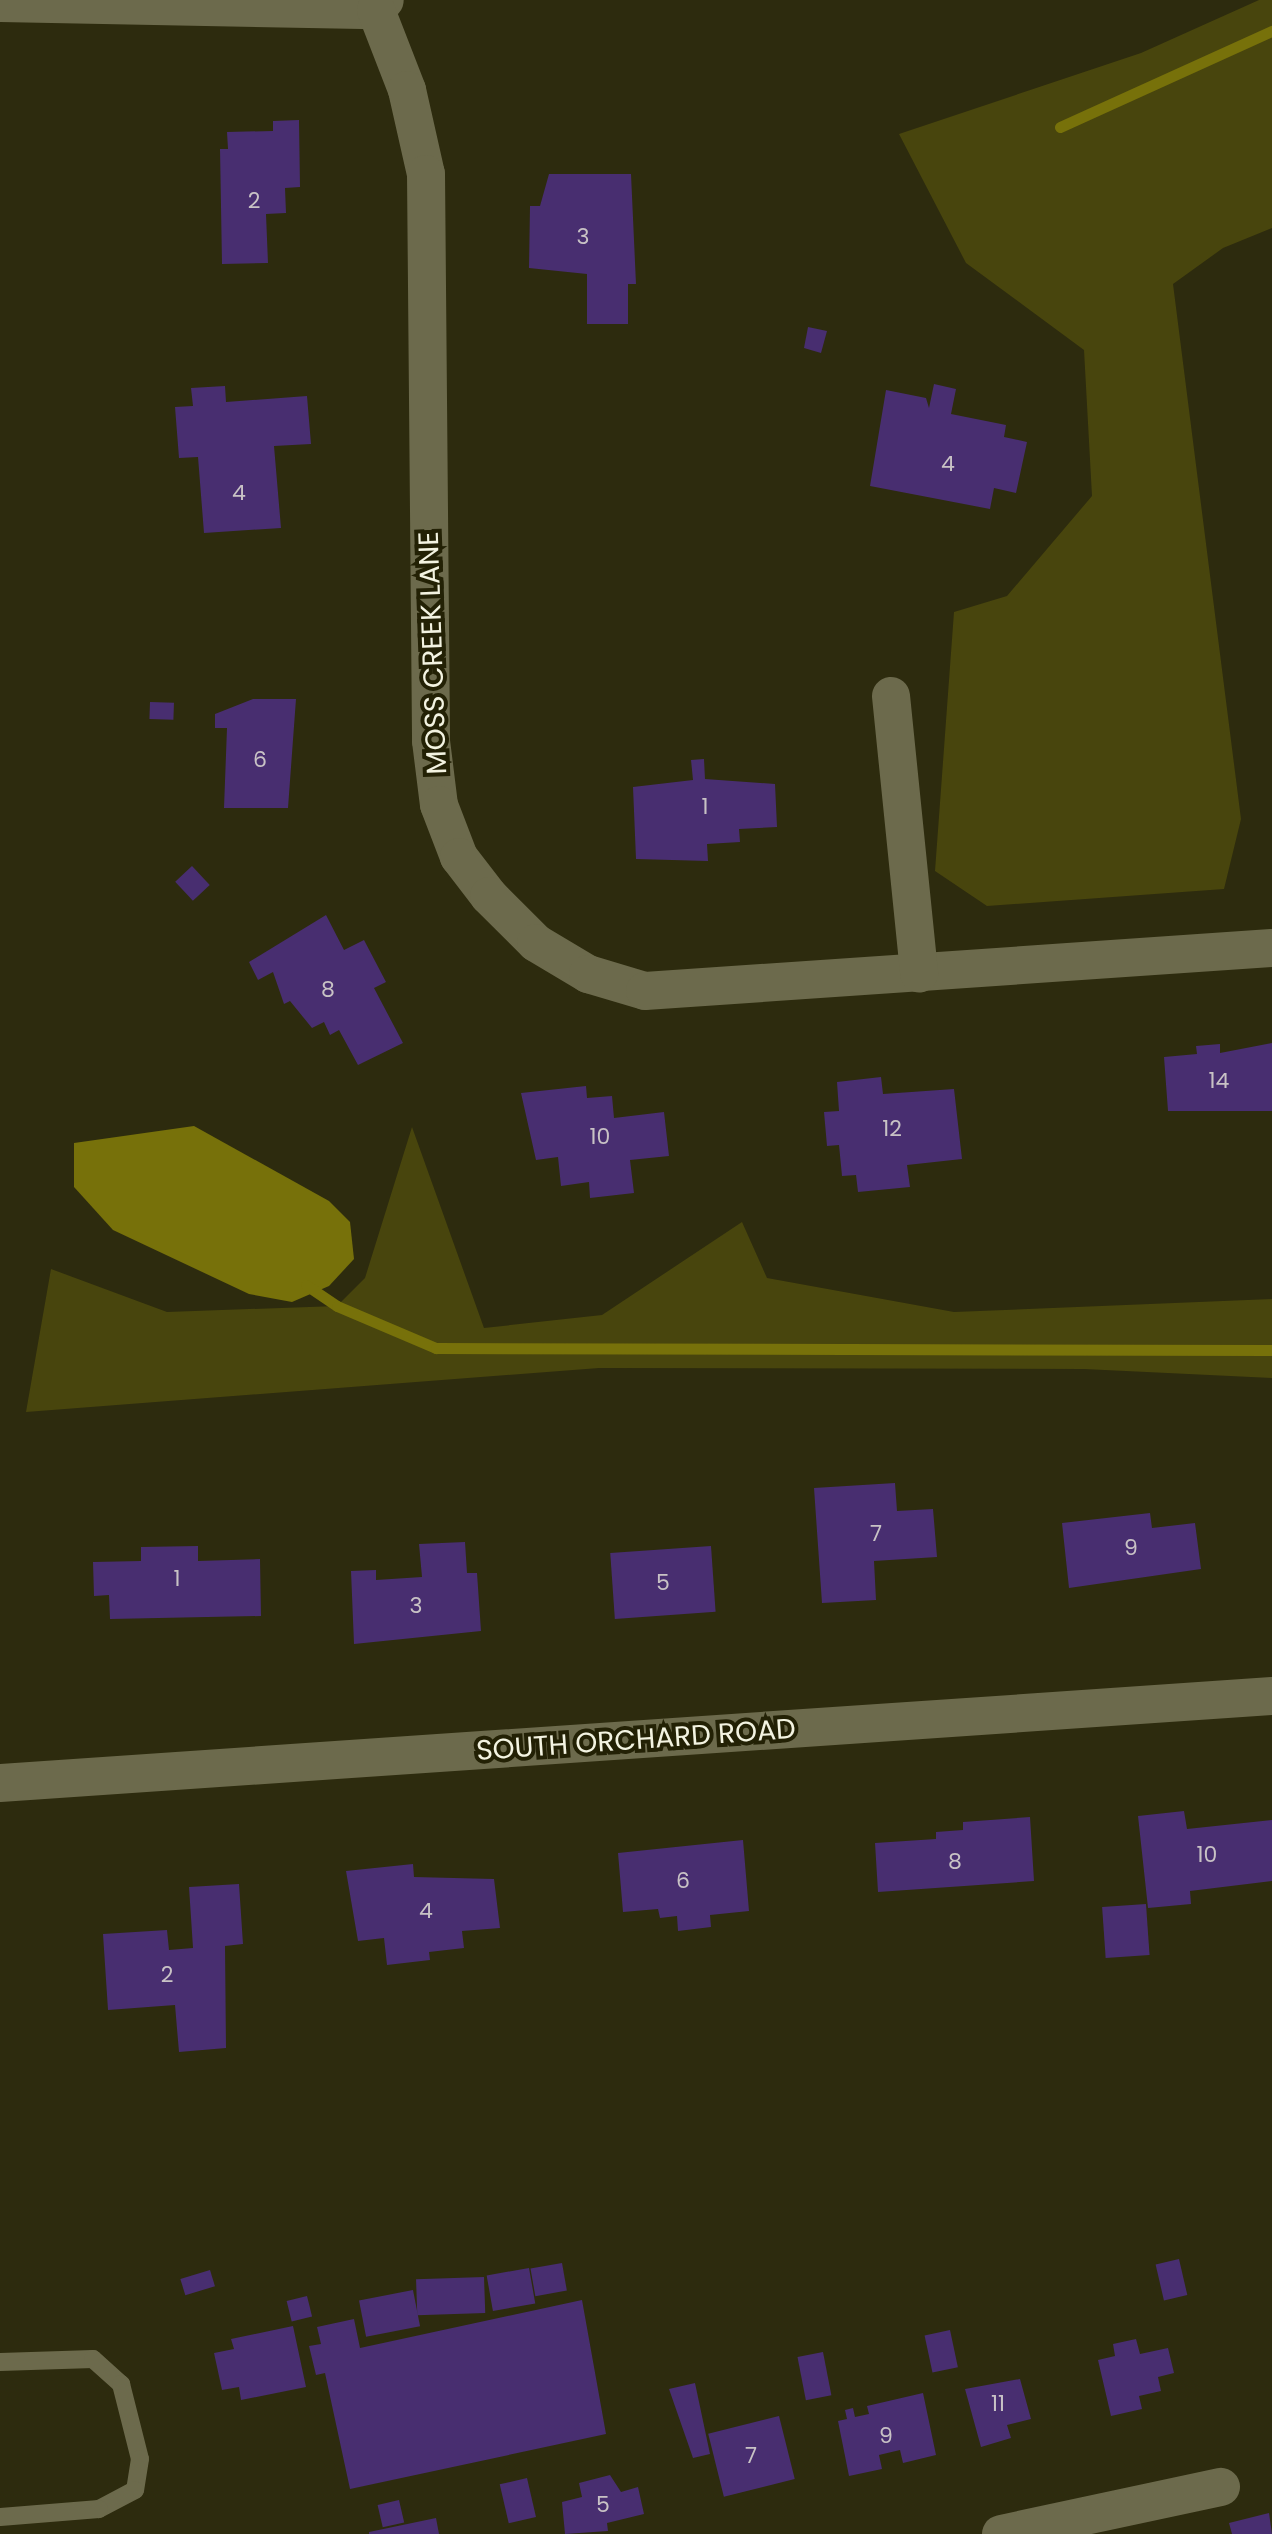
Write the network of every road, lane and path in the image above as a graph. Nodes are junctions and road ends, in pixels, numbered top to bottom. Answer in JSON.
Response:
{"nodes":[{"id":1,"x":0,"y":3,"type":"edge"},
{"id":2,"x":380,"y":5,"type":"edge"},
{"id":3,"x":891,"y":696,"type":"dead end"},
{"id":4,"x":1272,"y":948,"type":"edge"},
{"id":5,"x":919,"y":974,"type":"junction"},
{"id":6,"x":1272,"y":1696,"type":"edge"},
{"id":7,"x":0,"y":1784,"type":"edge"},
{"id":8,"x":0,"y":2362,"type":"edge"},
{"id":9,"x":1220,"y":2487,"type":"dead end"},
{"id":10,"x":0,"y":2517,"type":"edge"},
{"id":11,"x":1005,"y":2534,"type":"edge"}],
"edges":[{"from":1,"to":2,"type":"street"},
{"from":2,"to":5,"type":"street","name":"MOSS CREEK LANE"},
{"from":3,"to":5,"type":"street"},
{"from":4,"to":5,"type":"street","name":"MOSS CREEK LANE"},
{"from":6,"to":7,"type":"street","name":"SOUTH ORCHARD ROAD"},
{"from":8,"to":10,"type":"lane"},
{"from":9,"to":11,"type":"street"}]}
